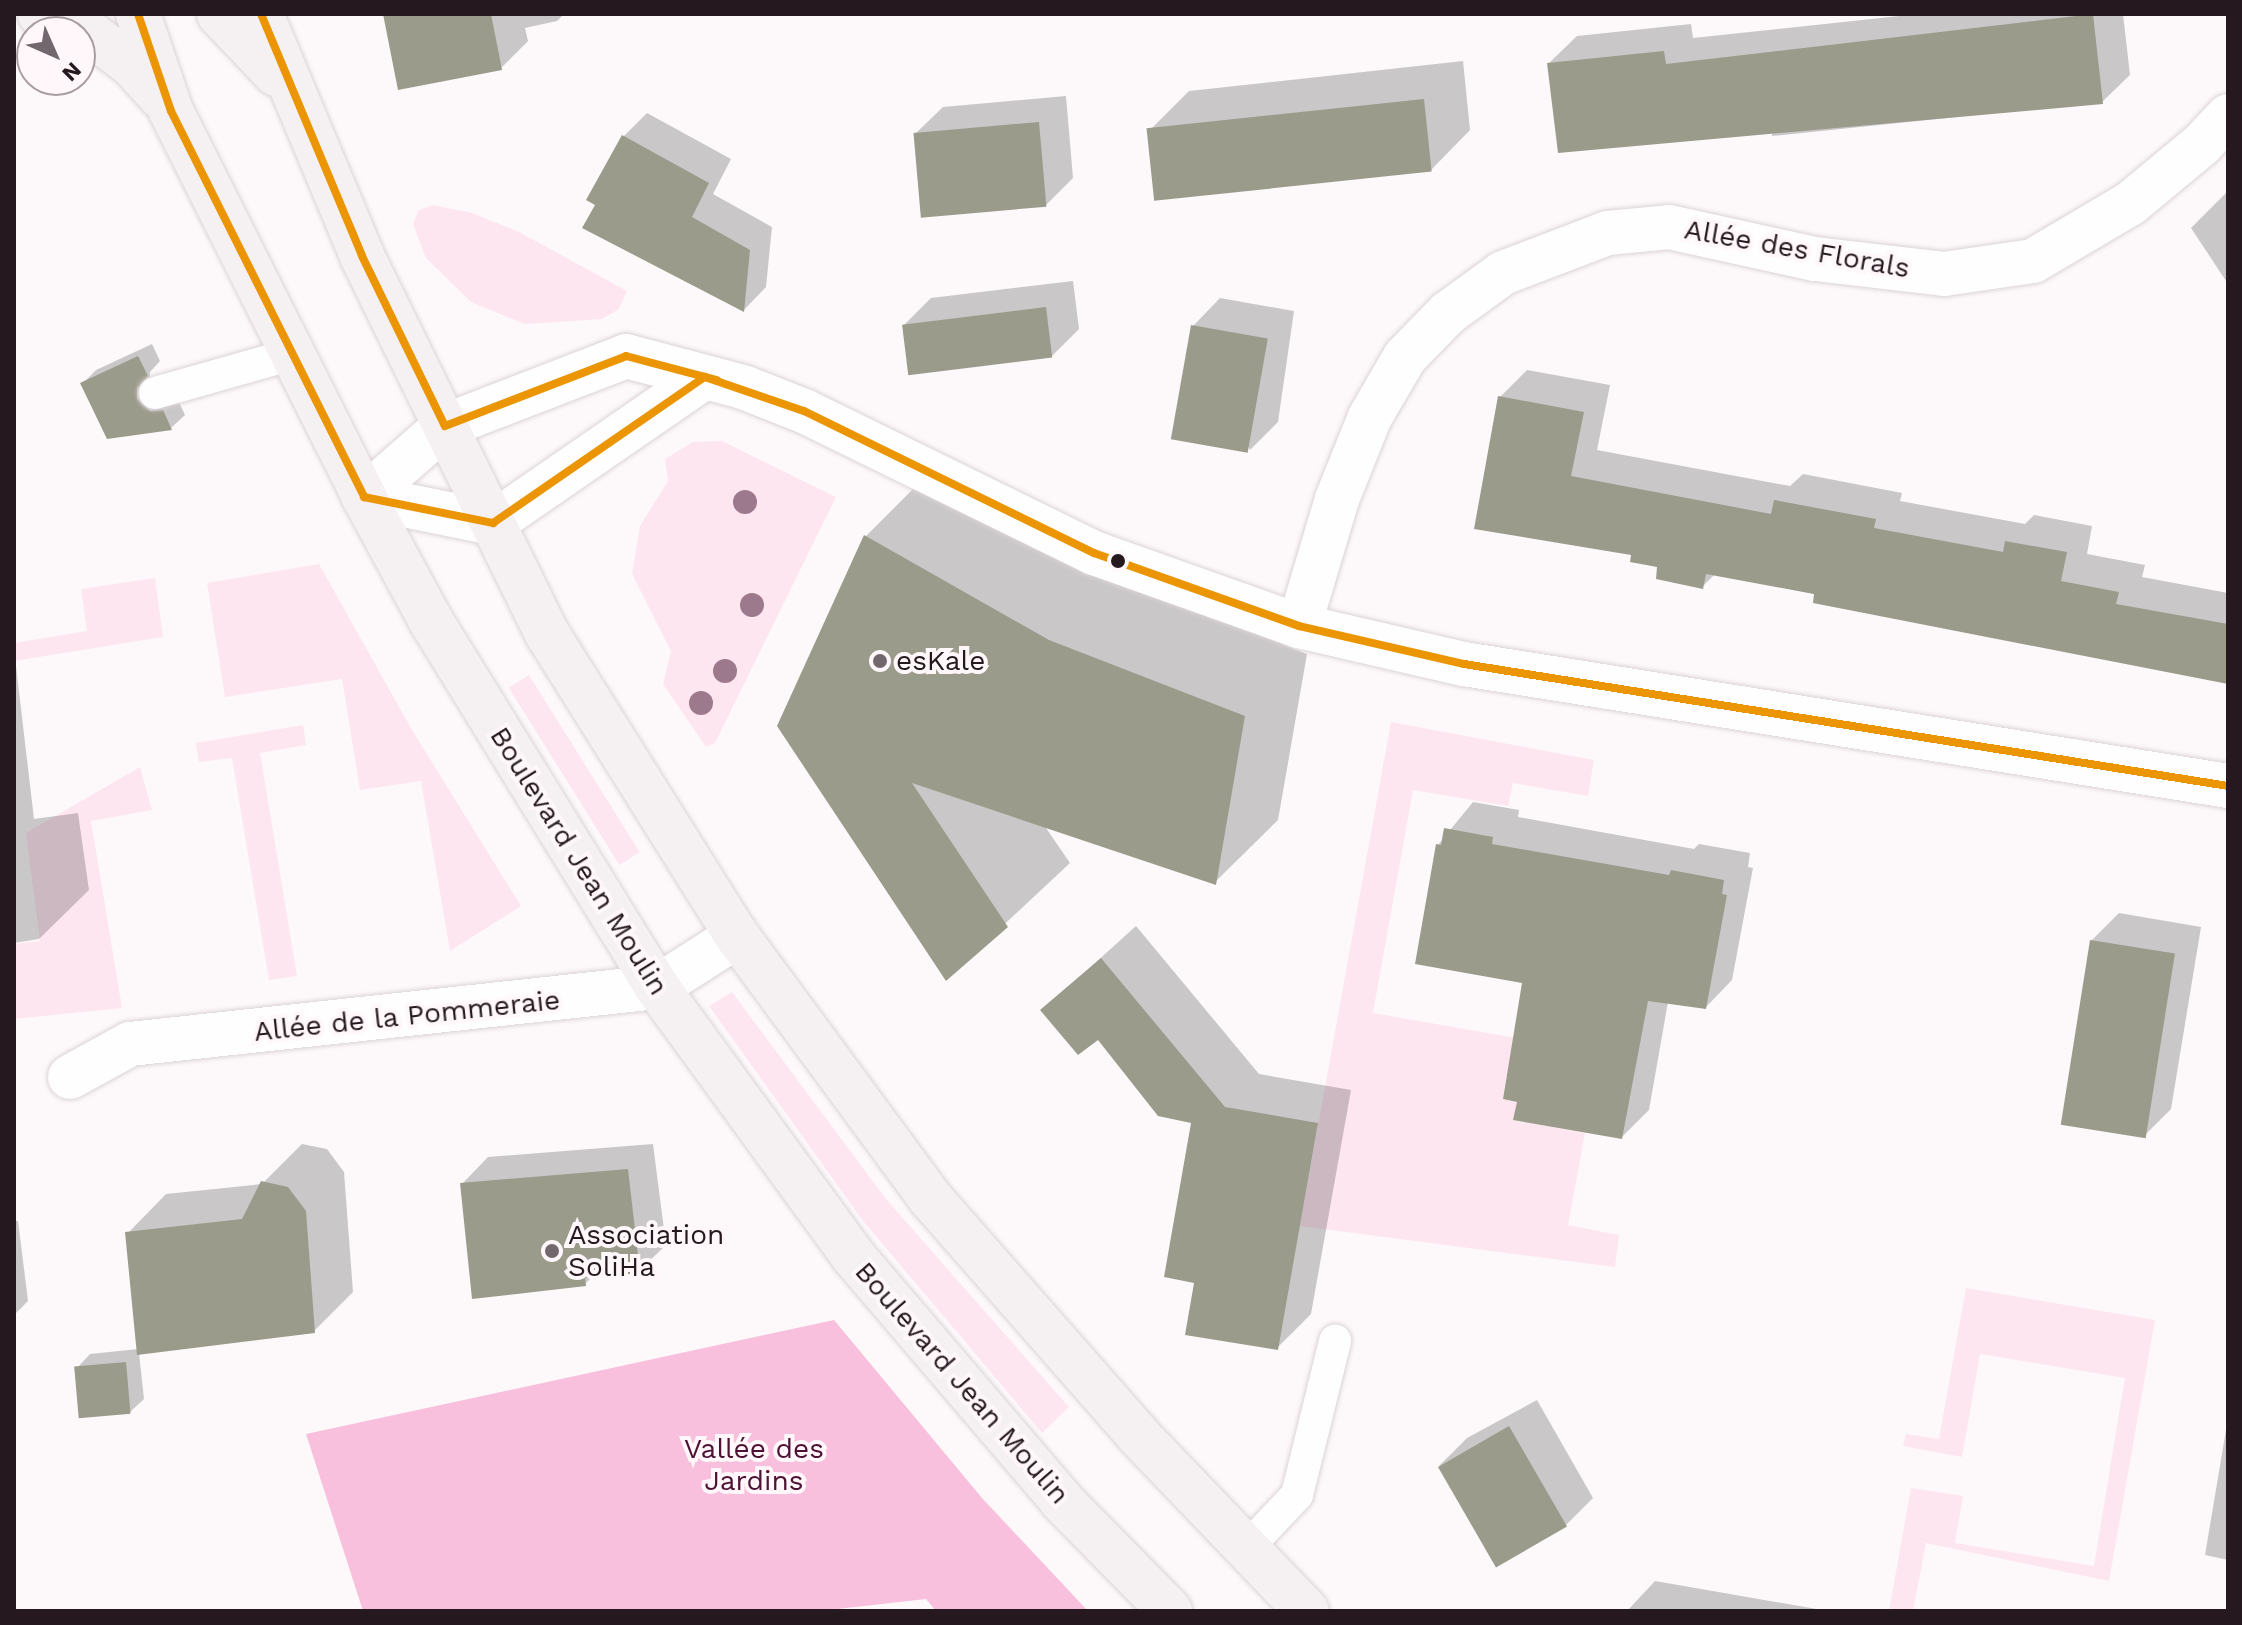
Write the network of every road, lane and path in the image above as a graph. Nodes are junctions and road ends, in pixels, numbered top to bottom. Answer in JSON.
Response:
{"nodes":[{"id":1,"x":40,"y":14,"type":"edge"},
{"id":2,"x":138,"y":14,"type":"edge"},
{"id":3,"x":219,"y":14,"type":"edge"},
{"id":4,"x":261,"y":14,"type":"edge"},
{"id":5,"x":286,"y":84,"type":"junction"},
{"id":6,"x":171,"y":111,"type":"junction"},
{"id":7,"x":2228,"y":116,"type":"edge"},
{"id":8,"x":293,"y":354,"type":"junction"},
{"id":9,"x":705,"y":377,"type":"junction"},
{"id":10,"x":155,"y":393,"type":"dead end"},
{"id":11,"x":445,"y":426,"type":"junction"},
{"id":12,"x":364,"y":497,"type":"junction"},
{"id":13,"x":493,"y":523,"type":"junction"},
{"id":14,"x":1299,"y":626,"type":"junction"},
{"id":15,"x":2228,"y":786,"type":"edge"},
{"id":16,"x":737,"y":936,"type":"junction"},
{"id":17,"x":657,"y":987,"type":"junction"},
{"id":18,"x":70,"y":1077,"type":"dead end"},
{"id":19,"x":1335,"y":1341,"type":"dead end"},
{"id":20,"x":1244,"y":1551,"type":"junction"},
{"id":21,"x":1170,"y":1611,"type":"edge"},
{"id":22,"x":1307,"y":1611,"type":"edge"}],
"edges":[{"from":1,"to":6,"type":"main road"},
{"from":2,"to":6,"type":"main road","name":"Boulevard Jean Moulin"},
{"from":3,"to":5,"type":"main road"},
{"from":4,"to":5,"type":"main road"},
{"from":5,"to":11,"type":"main road"},
{"from":6,"to":8,"type":"main road","name":"Boulevard Jean Moulin"},
{"from":7,"to":14,"type":"street","name":"Allée des Florals"},
{"from":8,"to":10,"type":"lane"},
{"from":8,"to":12,"type":"main road","name":"Boulevard Jean Moulin"},
{"from":9,"to":11,"type":"street"},
{"from":9,"to":13,"type":"street"},
{"from":9,"to":14,"type":"street"},
{"from":11,"to":12,"type":"street"},
{"from":11,"to":13,"type":"main road"},
{"from":12,"to":13,"type":"street"},
{"from":12,"to":17,"type":"main road","name":"Boulevard Jean Moulin"},
{"from":13,"to":16,"type":"main road"},
{"from":14,"to":15,"type":"street"},
{"from":16,"to":17,"type":"street","name":"Allée de la Pommeraie"},
{"from":16,"to":20,"type":"main road"},
{"from":17,"to":18,"type":"street","name":"Allée de la Pommeraie"},
{"from":17,"to":21,"type":"main road","name":"Boulevard Jean Moulin"},
{"from":19,"to":20,"type":"lane"},
{"from":20,"to":22,"type":"main road"}]}
